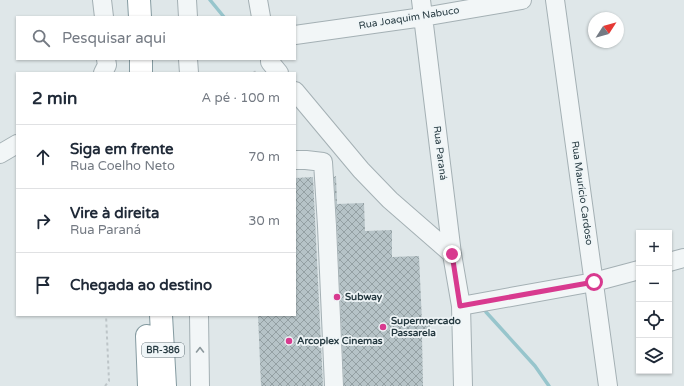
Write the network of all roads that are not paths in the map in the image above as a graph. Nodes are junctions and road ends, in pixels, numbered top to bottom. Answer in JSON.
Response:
{"nodes":[{"id":1,"x":102,"y":0,"type":"edge"},
{"id":2,"x":139,"y":0,"type":"edge"},
{"id":3,"x":153,"y":0,"type":"edge"},
{"id":4,"x":188,"y":0,"type":"edge"},
{"id":5,"x":258,"y":0,"type":"edge"},
{"id":6,"x":522,"y":0,"type":"edge"},
{"id":7,"x":555,"y":0,"type":"edge"},
{"id":8,"x":422,"y":9,"type":"edge"},
{"id":9,"x":104,"y":16,"type":"edge"},
{"id":10,"x":140,"y":16,"type":"edge"},
{"id":11,"x":153,"y":16,"type":"edge"},
{"id":12,"x":188,"y":16,"type":"edge"},
{"id":13,"x":261,"y":16,"type":"edge"},
{"id":14,"x":296,"y":35,"type":"edge"},
{"id":15,"x":106,"y":60,"type":"edge"},
{"id":16,"x":141,"y":60,"type":"edge"},
{"id":17,"x":153,"y":60,"type":"edge"},
{"id":18,"x":188,"y":60,"type":"edge"},
{"id":19,"x":270,"y":60,"type":"edge"},
{"id":20,"x":104,"y":72,"type":"edge"},
{"id":21,"x":141,"y":72,"type":"edge"},
{"id":22,"x":153,"y":72,"type":"edge"},
{"id":23,"x":189,"y":72,"type":"edge"},
{"id":24,"x":278,"y":72,"type":"edge"},
{"id":25,"x":296,"y":92,"type":"edge"},
{"id":26,"x":16,"y":145,"type":"edge"},
{"id":27,"x":0,"y":154,"type":"edge"},
{"id":28,"x":296,"y":160,"type":"edge"},
{"id":29,"x":452,"y":254,"type":"junction"},
{"id":30,"x":684,"y":258,"type":"edge"},
{"id":31,"x":672,"y":261,"type":"edge"},
{"id":32,"x":636,"y":271,"type":"edge"},
{"id":33,"x":594,"y":282,"type":"junction"},
{"id":34,"x":460,"y":306,"type":"junction"},
{"id":35,"x":147,"y":316,"type":"edge"},
{"id":36,"x":161,"y":316,"type":"edge"},
{"id":37,"x":199,"y":316,"type":"edge"},
{"id":38,"x":203,"y":383,"type":"edge"},
{"id":39,"x":149,"y":386,"type":"edge"},
{"id":40,"x":165,"y":386,"type":"edge"},
{"id":41,"x":334,"y":386,"type":"edge"},
{"id":42,"x":463,"y":386,"type":"edge"},
{"id":43,"x":608,"y":386,"type":"edge"}],
"edges":[{"from":1,"to":9,"type":"street"},
{"from":2,"to":10,"type":"highway"},
{"from":3,"to":11,"type":"highway"},
{"from":4,"to":12,"type":"street"},
{"from":5,"to":13,"type":"street"},
{"from":6,"to":8,"type":"street","name":"Rua Joaquim Nabuco"},
{"from":7,"to":33,"type":"street","name":"Rua Maurício Cardoso"},
{"from":8,"to":14,"type":"street","name":"Rua Joaquim Nabuco"},
{"from":8,"to":29,"type":"street","name":"Rua Paraná"},
{"from":15,"to":20,"type":"street"},
{"from":16,"to":21,"type":"highway"},
{"from":17,"to":22,"type":"highway"},
{"from":18,"to":23,"type":"street"},
{"from":19,"to":24,"type":"street"},
{"from":25,"to":29,"type":"street"},
{"from":26,"to":27,"type":"street"},
{"from":28,"to":41,"type":"street"},
{"from":29,"to":34,"type":"street","name":"Rua Paraná"},
{"from":30,"to":31,"type":"street"},
{"from":32,"to":33,"type":"street"},
{"from":33,"to":34,"type":"street"},
{"from":33,"to":43,"type":"street","name":"Rua Maurício Cardoso"},
{"from":34,"to":42,"type":"street","name":"Rua Paraná"},
{"from":35,"to":39,"type":"highway","number":"BR-386"},
{"from":36,"to":40,"type":"highway","number":"BR-386"},
{"from":38,"to":37,"type":"street","one_way":true}]}
